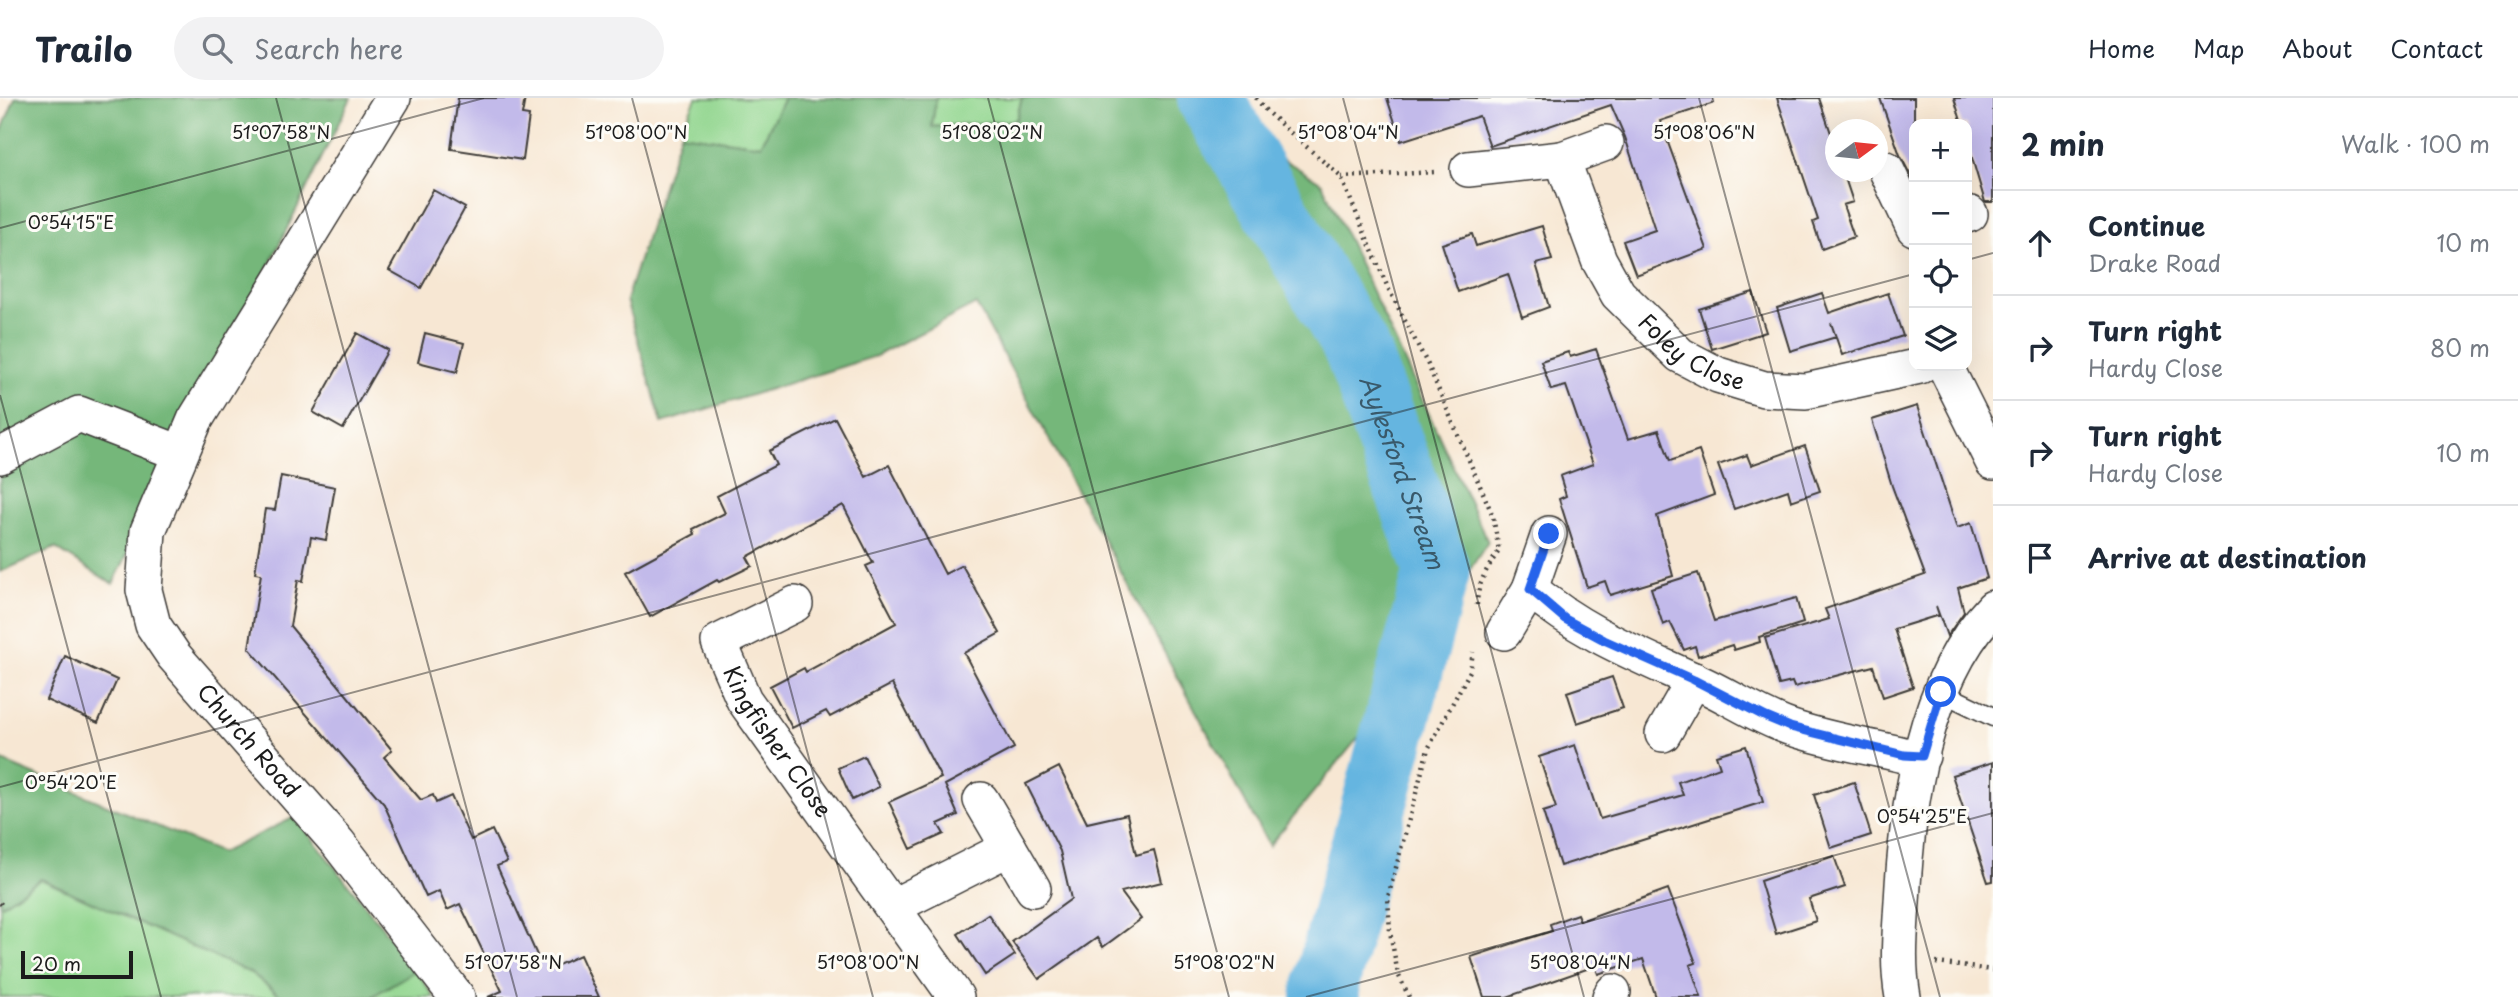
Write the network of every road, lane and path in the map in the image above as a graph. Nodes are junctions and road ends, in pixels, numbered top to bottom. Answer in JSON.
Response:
{"nodes":[{"id":1,"x":393,"y":98,"type":"edge"},
{"id":2,"x":1256,"y":98,"type":"edge"},
{"id":3,"x":1606,"y":143,"type":"dead end"},
{"id":4,"x":1562,"y":159,"type":"junction"},
{"id":5,"x":1468,"y":169,"type":"joint"},
{"id":6,"x":1888,"y":173,"type":"edge"},
{"id":7,"x":1341,"y":177,"type":"junction"},
{"id":8,"x":1909,"y":217,"type":"edge"},
{"id":9,"x":1909,"y":368,"type":"edge"},
{"id":10,"x":1948,"y":371,"type":"edge"},
{"id":11,"x":180,"y":453,"type":"junction"},
{"id":12,"x":0,"y":456,"type":"edge"},
{"id":13,"x":1993,"y":462,"type":"edge"},
{"id":14,"x":1549,"y":534,"type":"dead end"},
{"id":15,"x":1530,"y":589,"type":"junction"},
{"id":16,"x":795,"y":604,"type":"dead end"},
{"id":17,"x":1993,"y":608,"type":"edge"},
{"id":18,"x":1485,"y":631,"type":"junction"},
{"id":19,"x":1694,"y":680,"type":"junction"},
{"id":20,"x":1941,"y":692,"type":"junction"},
{"id":21,"x":1993,"y":716,"type":"edge"},
{"id":22,"x":1663,"y":734,"type":"dead end"},
{"id":23,"x":1922,"y":756,"type":"junction"},
{"id":24,"x":981,"y":800,"type":"dead end"},
{"id":25,"x":1009,"y":848,"type":"junction"},
{"id":26,"x":1033,"y":889,"type":"dead end"},
{"id":27,"x":894,"y":906,"type":"junction"},
{"id":28,"x":1898,"y":954,"type":"junction"},
{"id":29,"x":1993,"y":970,"type":"edge"},
{"id":30,"x":457,"y":997,"type":"edge"},
{"id":31,"x":956,"y":997,"type":"edge"},
{"id":32,"x":1409,"y":997,"type":"edge"},
{"id":33,"x":1903,"y":997,"type":"edge"}],
"edges":[{"from":1,"to":11,"type":"street","name":"Church Road"},
{"from":2,"to":7,"type":"path"},
{"from":3,"to":4,"type":"street"},
{"from":4,"to":5,"type":"street"},
{"from":4,"to":9,"type":"street","name":"Foley Close"},
{"from":5,"to":7,"type":"path"},
{"from":6,"to":8,"type":"street"},
{"from":7,"to":18,"type":"path"},
{"from":10,"to":13,"type":"street"},
{"from":11,"to":12,"type":"street"},
{"from":11,"to":30,"type":"street","name":"Church Road"},
{"from":14,"to":15,"type":"street"},
{"from":15,"to":18,"type":"street"},
{"from":15,"to":19,"type":"street"},
{"from":16,"to":27,"type":"street","name":"Kingfisher Close"},
{"from":17,"to":20,"type":"street"},
{"from":18,"to":32,"type":"path"},
{"from":19,"to":22,"type":"street"},
{"from":19,"to":23,"type":"street"},
{"from":20,"to":21,"type":"lane"},
{"from":20,"to":23,"type":"street"},
{"from":23,"to":28,"type":"street"},
{"from":24,"to":25,"type":"street"},
{"from":25,"to":26,"type":"street"},
{"from":25,"to":27,"type":"street"},
{"from":27,"to":31,"type":"street","name":"Kingfisher Close"},
{"from":28,"to":29,"type":"path"},
{"from":28,"to":33,"type":"street"}]}
